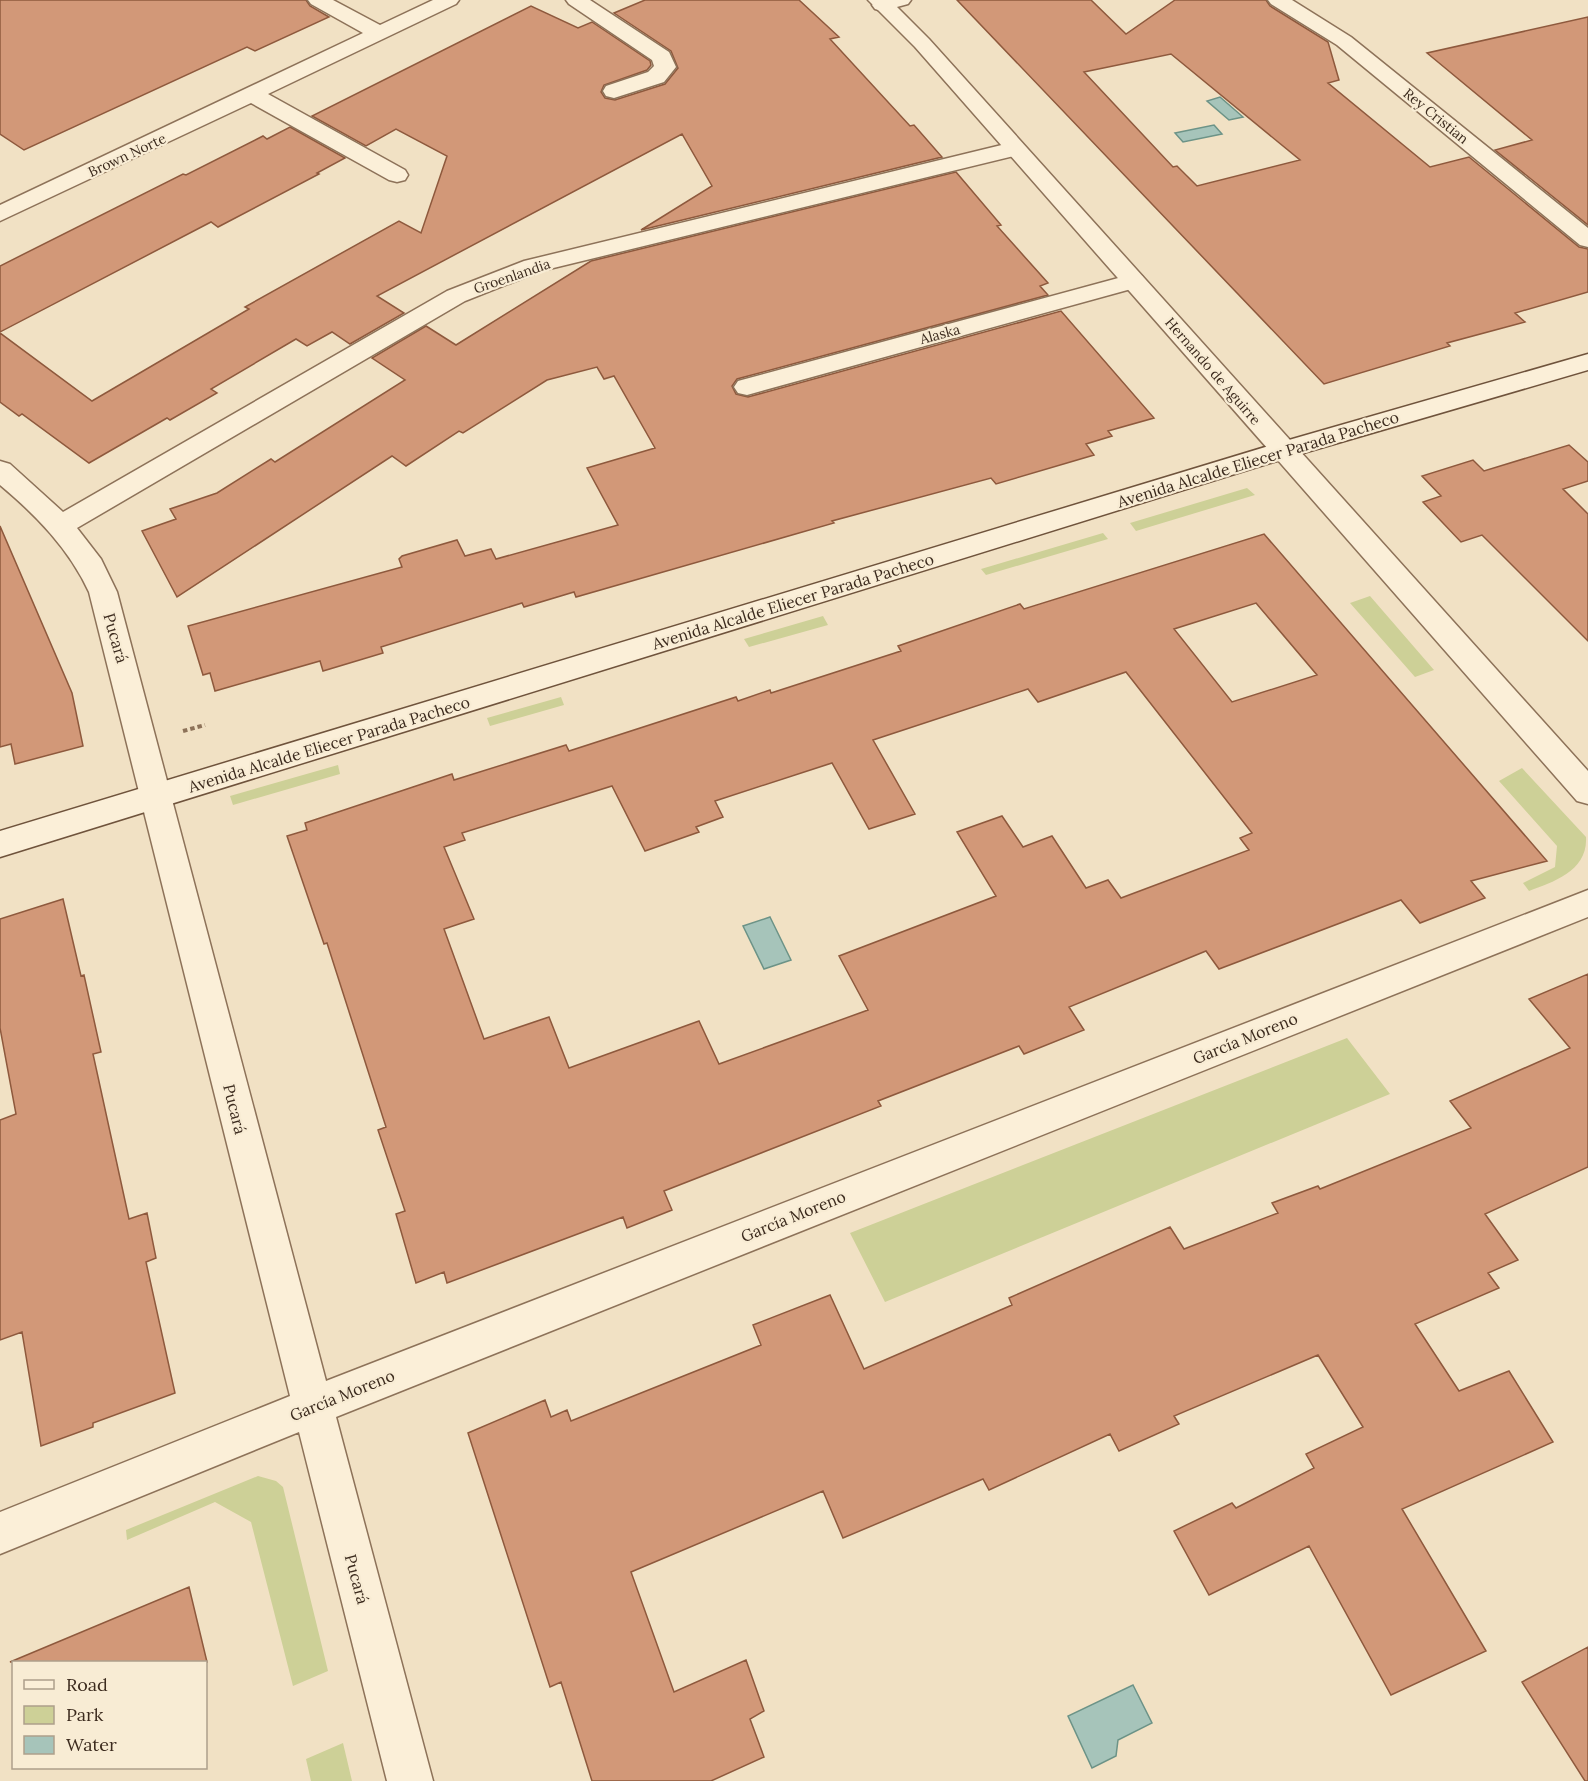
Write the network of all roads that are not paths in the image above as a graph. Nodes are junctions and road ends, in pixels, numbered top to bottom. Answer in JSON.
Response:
{"nodes":[{"id":1,"x":318,"y":0,"type":"edge"},
{"id":2,"x":449,"y":0,"type":"edge"},
{"id":3,"x":576,"y":0,"type":"edge"},
{"id":4,"x":1278,"y":0,"type":"edge"},
{"id":5,"x":884,"y":1,"type":"edge"},
{"id":6,"x":379,"y":33,"type":"junction"},
{"id":7,"x":614,"y":91,"type":"dead end"},
{"id":8,"x":253,"y":95,"type":"junction"},
{"id":9,"x":1014,"y":149,"type":"junction"},
{"id":10,"x":397,"y":175,"type":"dead end"},
{"id":11,"x":0,"y":214,"type":"edge"},
{"id":12,"x":1588,"y":240,"type":"edge"},
{"id":13,"x":1133,"y":281,"type":"junction"},
{"id":14,"x":1588,"y":362,"type":"edge"},
{"id":15,"x":747,"y":387,"type":"dead end"},
{"id":16,"x":1284,"y":450,"type":"junction"},
{"id":17,"x":0,"y":470,"type":"edge"},
{"id":18,"x":60,"y":526,"type":"junction"},
{"id":19,"x":1588,"y":792,"type":"edge"},
{"id":20,"x":156,"y":798,"type":"junction"},
{"id":21,"x":0,"y":844,"type":"edge"},
{"id":22,"x":1588,"y":903,"type":"edge"},
{"id":23,"x":312,"y":1408,"type":"junction"},
{"id":24,"x":0,"y":1533,"type":"edge"},
{"id":25,"x":410,"y":1781,"type":"edge"}],
"edges":[{"from":1,"to":6,"type":"street"},
{"from":2,"to":6,"type":"street","name":"Brown Norte"},
{"from":3,"to":7,"type":"street"},
{"from":4,"to":12,"type":"street","name":"Rey Cristian"},
{"from":5,"to":9,"type":"street","name":"Hernando de Aguirre"},
{"from":6,"to":8,"type":"street","name":"Brown Norte"},
{"from":8,"to":10,"type":"street"},
{"from":8,"to":11,"type":"street","name":"Brown Norte"},
{"from":9,"to":13,"type":"street","name":"Hernando de Aguirre"},
{"from":9,"to":18,"type":"street","name":"Groenlandia"},
{"from":13,"to":15,"type":"street","name":"Alaska"},
{"from":13,"to":16,"type":"street","name":"Hernando de Aguirre"},
{"from":14,"to":16,"type":"street","name":"Avenida Alcalde Eliecer Parada Pacheco"},
{"from":16,"to":19,"type":"street","name":"Hernando de Aguirre"},
{"from":16,"to":20,"type":"street","name":"Avenida Alcalde Eliecer Parada Pacheco"},
{"from":17,"to":18,"type":"street","name":"Pucará"},
{"from":18,"to":20,"type":"street","name":"Pucará"},
{"from":20,"to":21,"type":"street","name":"Avenida Alcalde Eliecer Parada Pacheco"},
{"from":20,"to":23,"type":"street","name":"Pucará"},
{"from":22,"to":23,"type":"street","name":"García Moreno"},
{"from":23,"to":24,"type":"street","name":"García Moreno"},
{"from":23,"to":25,"type":"street","name":"Pucará"}]}
